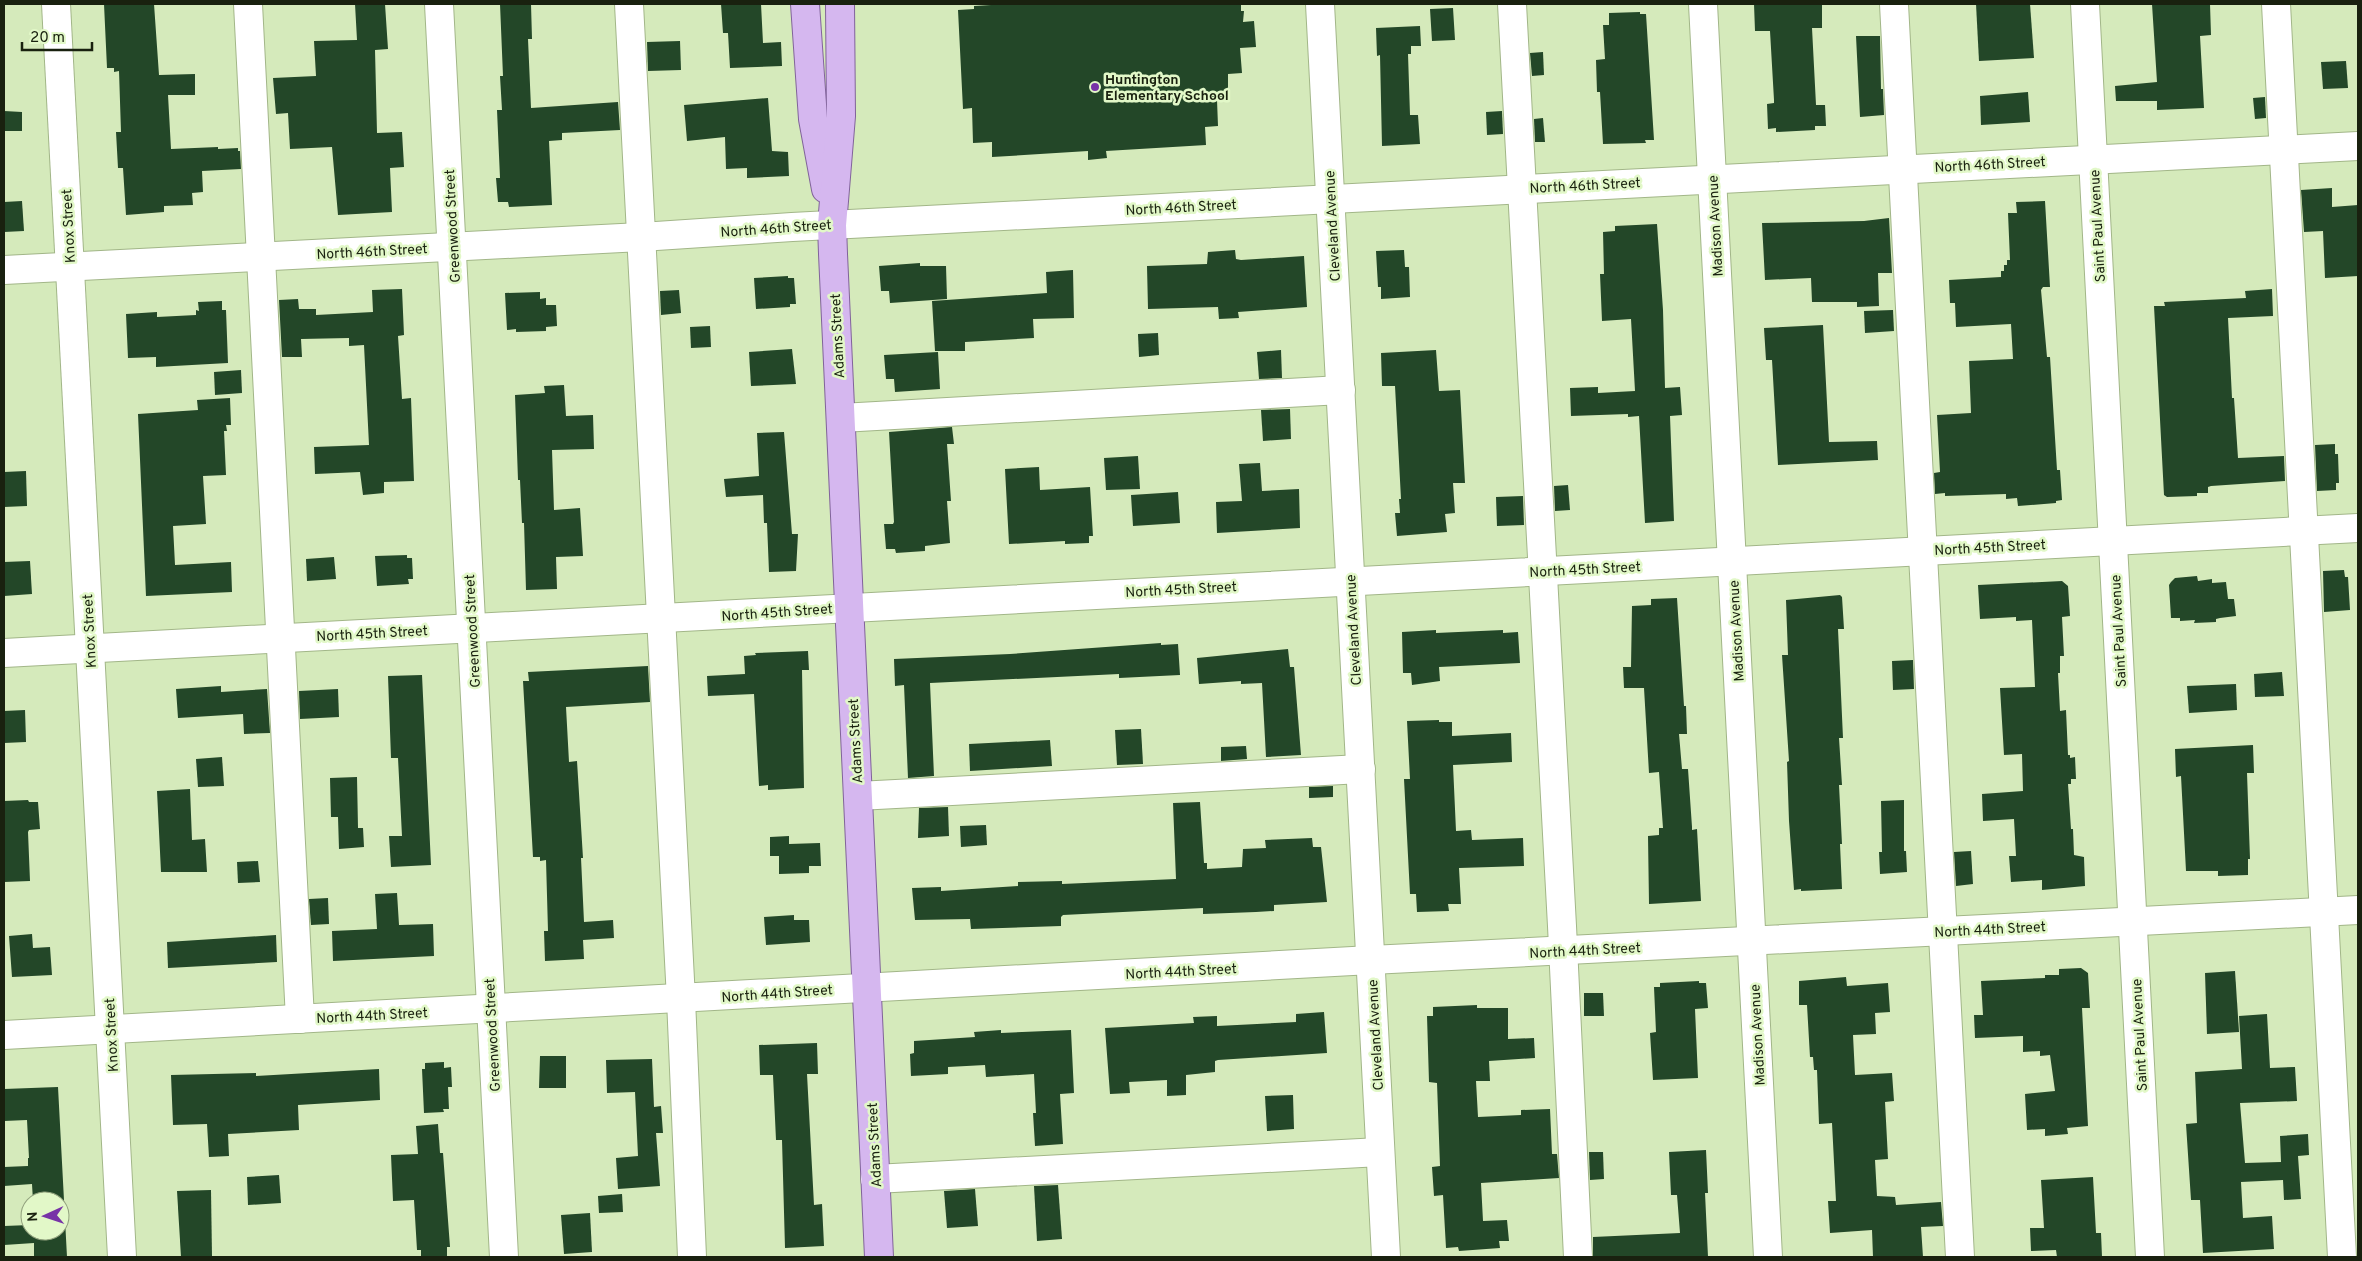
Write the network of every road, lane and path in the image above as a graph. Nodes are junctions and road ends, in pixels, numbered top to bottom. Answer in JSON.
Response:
{"nodes":[{"id":1,"x":56,"y":4,"type":"edge"},
{"id":2,"x":248,"y":4,"type":"edge"},
{"id":3,"x":439,"y":4,"type":"edge"},
{"id":4,"x":629,"y":4,"type":"edge"},
{"id":5,"x":805,"y":4,"type":"edge"},
{"id":6,"x":840,"y":4,"type":"edge"},
{"id":7,"x":1320,"y":4,"type":"edge"},
{"id":8,"x":1512,"y":4,"type":"edge"},
{"id":9,"x":1703,"y":4,"type":"edge"},
{"id":10,"x":1894,"y":4,"type":"edge"},
{"id":11,"x":2085,"y":4,"type":"edge"},
{"id":12,"x":2276,"y":4,"type":"edge"},
{"id":13,"x":2358,"y":146,"type":"edge"},
{"id":14,"x":2283,"y":149,"type":"junction"},
{"id":15,"x":2093,"y":159,"type":"junction"},
{"id":16,"x":1903,"y":169,"type":"junction"},
{"id":17,"x":1712,"y":179,"type":"junction"},
{"id":18,"x":1522,"y":189,"type":"junction"},
{"id":19,"x":1331,"y":199,"type":"junction"},
{"id":20,"x":832,"y":224,"type":"junction"},
{"id":21,"x":640,"y":237,"type":"junction"},
{"id":22,"x":453,"y":247,"type":"junction"},
{"id":23,"x":261,"y":256,"type":"junction"},
{"id":24,"x":70,"y":267,"type":"junction"},
{"id":25,"x":4,"y":270,"type":"edge"},
{"id":26,"x":1342,"y":390,"type":"junction"},
{"id":27,"x":841,"y":418,"type":"junction"},
{"id":28,"x":2358,"y":528,"type":"edge"},
{"id":29,"x":2302,"y":530,"type":"junction"},
{"id":30,"x":2113,"y":541,"type":"junction"},
{"id":31,"x":1922,"y":551,"type":"junction"},
{"id":32,"x":1732,"y":561,"type":"junction"},
{"id":33,"x":1542,"y":571,"type":"junction"},
{"id":34,"x":1351,"y":581,"type":"junction"},
{"id":35,"x":849,"y":607,"type":"junction"},
{"id":36,"x":662,"y":619,"type":"junction"},
{"id":37,"x":472,"y":628,"type":"junction"},
{"id":38,"x":279,"y":637,"type":"junction"},
{"id":39,"x":90,"y":648,"type":"junction"},
{"id":40,"x":4,"y":653,"type":"edge"},
{"id":41,"x":1361,"y":769,"type":"junction"},
{"id":42,"x":858,"y":796,"type":"junction"},
{"id":43,"x":2358,"y":910,"type":"edge"},
{"id":44,"x":2324,"y":912,"type":"junction"},
{"id":45,"x":2133,"y":922,"type":"junction"},
{"id":46,"x":1942,"y":931,"type":"junction"},
{"id":47,"x":1751,"y":941,"type":"junction"},
{"id":48,"x":1563,"y":951,"type":"junction"},
{"id":49,"x":1371,"y":960,"type":"junction"},
{"id":50,"x":866,"y":987,"type":"junction"},
{"id":51,"x":681,"y":1000,"type":"junction"},
{"id":52,"x":490,"y":1009,"type":"junction"},
{"id":53,"x":300,"y":1019,"type":"junction"},
{"id":54,"x":111,"y":1030,"type":"junction"},
{"id":55,"x":4,"y":1035,"type":"edge"},
{"id":56,"x":1380,"y":1152,"type":"junction"},
{"id":57,"x":876,"y":1179,"type":"junction"},
{"id":58,"x":122,"y":1257,"type":"edge"},
{"id":59,"x":504,"y":1257,"type":"edge"},
{"id":60,"x":692,"y":1257,"type":"edge"},
{"id":61,"x":879,"y":1257,"type":"edge"},
{"id":62,"x":1386,"y":1257,"type":"edge"},
{"id":63,"x":1578,"y":1257,"type":"edge"},
{"id":64,"x":1768,"y":1257,"type":"edge"},
{"id":65,"x":1960,"y":1257,"type":"edge"},
{"id":66,"x":2150,"y":1257,"type":"edge"},
{"id":67,"x":2342,"y":1257,"type":"edge"}],
"edges":[{"from":1,"to":24,"type":"street","name":"Knox Street"},
{"from":2,"to":23,"type":"street"},
{"from":3,"to":22,"type":"street","name":"Greenwood Street"},
{"from":4,"to":21,"type":"street"},
{"from":5,"to":20,"type":"main road","name":"Adams Street"},
{"from":6,"to":20,"type":"main road","name":"Adams Street"},
{"from":7,"to":19,"type":"street","name":"Cleveland Avenue"},
{"from":8,"to":18,"type":"street"},
{"from":9,"to":17,"type":"street","name":"Madison Avenue"},
{"from":10,"to":16,"type":"street"},
{"from":11,"to":15,"type":"street","name":"Saint Paul Avenue"},
{"from":12,"to":14,"type":"street"},
{"from":13,"to":14,"type":"street","name":"North 46th Street"},
{"from":14,"to":15,"type":"street","name":"North 46th Street"},
{"from":14,"to":29,"type":"street"},
{"from":15,"to":16,"type":"street","name":"North 46th Street"},
{"from":15,"to":30,"type":"street","name":"Saint Paul Avenue"},
{"from":16,"to":17,"type":"street","name":"North 46th Street"},
{"from":16,"to":31,"type":"street"},
{"from":17,"to":18,"type":"street","name":"North 46th Street"},
{"from":17,"to":32,"type":"street","name":"Madison Avenue"},
{"from":18,"to":19,"type":"street","name":"North 46th Street"},
{"from":18,"to":33,"type":"street"},
{"from":19,"to":20,"type":"street","name":"North 46th Street"},
{"from":19,"to":26,"type":"street","name":"Cleveland Avenue"},
{"from":20,"to":21,"type":"street","name":"North 46th Street"},
{"from":20,"to":27,"type":"main road","name":"Adams Street"},
{"from":21,"to":22,"type":"street","name":"North 46th Street"},
{"from":21,"to":36,"type":"street"},
{"from":22,"to":23,"type":"street","name":"North 46th Street"},
{"from":22,"to":37,"type":"street","name":"Greenwood Street"},
{"from":23,"to":24,"type":"street","name":"North 46th Street"},
{"from":23,"to":38,"type":"street"},
{"from":24,"to":25,"type":"street","name":"North 46th Street"},
{"from":24,"to":39,"type":"street","name":"Knox Street"},
{"from":26,"to":27,"type":"street"},
{"from":26,"to":34,"type":"street","name":"Cleveland Avenue"},
{"from":27,"to":35,"type":"main road","name":"Adams Street"},
{"from":28,"to":29,"type":"street","name":"North 45th Street"},
{"from":29,"to":30,"type":"street","name":"North 45th Street"},
{"from":29,"to":44,"type":"street"},
{"from":30,"to":31,"type":"street","name":"North 45th Street"},
{"from":30,"to":45,"type":"street","name":"Saint Paul Avenue"},
{"from":31,"to":32,"type":"street","name":"North 45th Street"},
{"from":31,"to":46,"type":"street"},
{"from":32,"to":33,"type":"street","name":"North 45th Street"},
{"from":32,"to":47,"type":"street","name":"Madison Avenue"},
{"from":33,"to":34,"type":"street","name":"North 45th Street"},
{"from":33,"to":48,"type":"street"},
{"from":34,"to":35,"type":"street","name":"North 45th Street"},
{"from":34,"to":41,"type":"street","name":"Cleveland Avenue"},
{"from":35,"to":36,"type":"street","name":"North 45th Street"},
{"from":35,"to":42,"type":"main road","name":"Adams Street"},
{"from":36,"to":37,"type":"street","name":"North 45th Street"},
{"from":36,"to":51,"type":"street"},
{"from":37,"to":38,"type":"street","name":"North 45th Street"},
{"from":37,"to":52,"type":"street","name":"Greenwood Street"},
{"from":38,"to":39,"type":"street","name":"North 45th Street"},
{"from":38,"to":53,"type":"street"},
{"from":39,"to":40,"type":"street","name":"North 45th Street"},
{"from":39,"to":54,"type":"street","name":"Knox Street"},
{"from":41,"to":42,"type":"street"},
{"from":41,"to":49,"type":"street","name":"Cleveland Avenue"},
{"from":42,"to":50,"type":"main road","name":"Adams Street"},
{"from":43,"to":44,"type":"street","name":"North 44th Street"},
{"from":44,"to":45,"type":"street","name":"North 44th Street"},
{"from":44,"to":67,"type":"street"},
{"from":45,"to":46,"type":"street","name":"North 44th Street"},
{"from":45,"to":66,"type":"street","name":"Saint Paul Avenue"},
{"from":46,"to":47,"type":"street","name":"North 44th Street"},
{"from":46,"to":65,"type":"street"},
{"from":47,"to":48,"type":"street","name":"North 44th Street"},
{"from":47,"to":64,"type":"street","name":"Madison Avenue"},
{"from":48,"to":49,"type":"street","name":"North 44th Street"},
{"from":48,"to":63,"type":"street"},
{"from":49,"to":50,"type":"street","name":"North 44th Street"},
{"from":49,"to":56,"type":"street","name":"Cleveland Avenue"},
{"from":50,"to":51,"type":"street","name":"North 44th Street"},
{"from":50,"to":57,"type":"main road","name":"Adams Street"},
{"from":51,"to":52,"type":"street","name":"North 44th Street"},
{"from":51,"to":60,"type":"street"},
{"from":52,"to":53,"type":"street","name":"North 44th Street"},
{"from":52,"to":59,"type":"street","name":"Greenwood Street"},
{"from":53,"to":54,"type":"street","name":"North 44th Street"},
{"from":54,"to":55,"type":"street","name":"North 44th Street"},
{"from":54,"to":58,"type":"street","name":"Knox Street"},
{"from":56,"to":57,"type":"street"},
{"from":56,"to":62,"type":"street","name":"Cleveland Avenue"},
{"from":57,"to":61,"type":"main road","name":"Adams Street"}]}
